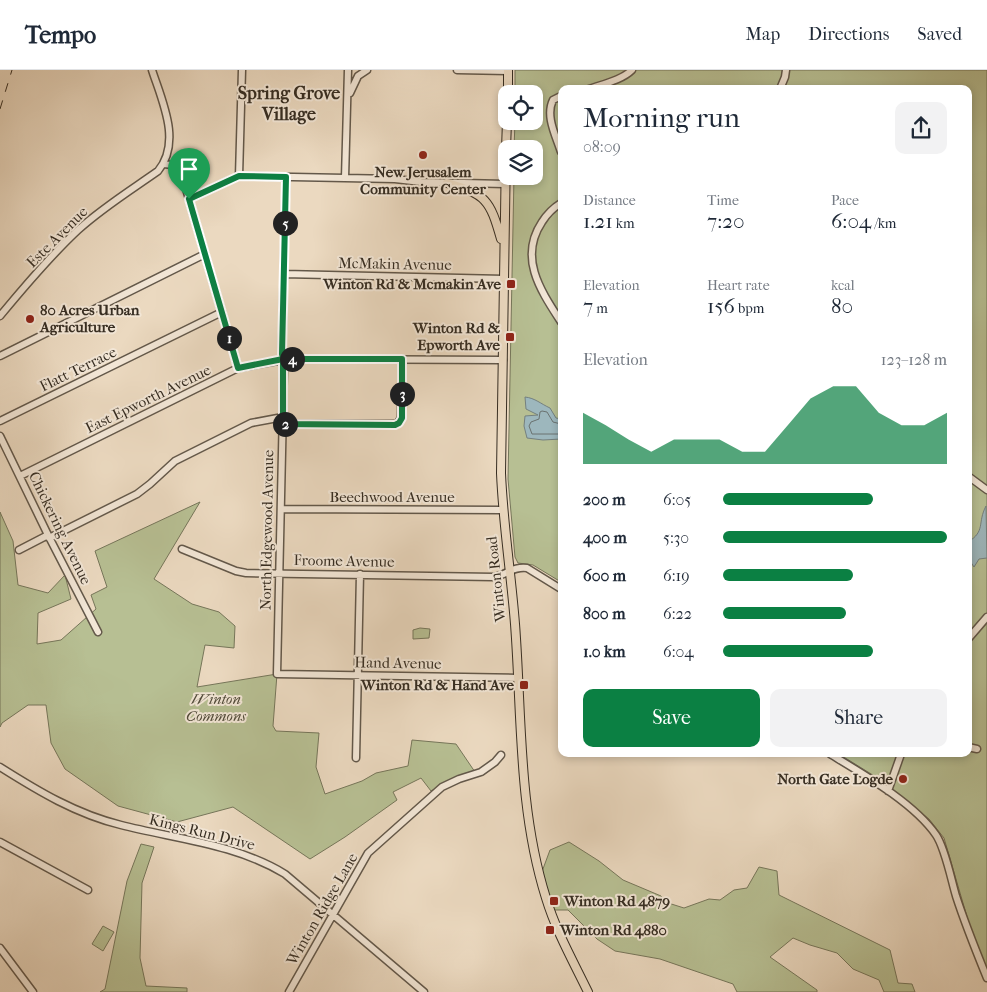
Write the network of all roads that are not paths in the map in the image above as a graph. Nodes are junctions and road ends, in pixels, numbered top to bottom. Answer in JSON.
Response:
{"nodes":[{"id":1,"x":152,"y":70,"type":"edge"},
{"id":2,"x":242,"y":70,"type":"edge"},
{"id":3,"x":348,"y":70,"type":"edge"},
{"id":4,"x":367,"y":70,"type":"edge"},
{"id":5,"x":457,"y":70,"type":"edge"},
{"id":6,"x":632,"y":70,"type":"edge"},
{"id":7,"x":786,"y":70,"type":"edge"},
{"id":8,"x":508,"y":71,"type":"edge"},
{"id":9,"x":508,"y":85,"type":"edge"},
{"id":10,"x":601,"y":85,"type":"edge"},
{"id":11,"x":781,"y":85,"type":"edge"},
{"id":12,"x":558,"y":98,"type":"edge"},
{"id":13,"x":347,"y":99,"type":"junction"},
{"id":14,"x":558,"y":143,"type":"edge"},
{"id":15,"x":163,"y":164,"type":"junction"},
{"id":16,"x":239,"y":176,"type":"junction"},
{"id":17,"x":286,"y":177,"type":"junction"},
{"id":18,"x":345,"y":178,"type":"junction"},
{"id":19,"x":446,"y":183,"type":"junction"},
{"id":20,"x":498,"y":184,"type":"edge"},
{"id":21,"x":505,"y":185,"type":"edge"},
{"id":22,"x":189,"y":199,"type":"junction"},
{"id":23,"x":558,"y":205,"type":"edge"},
{"id":24,"x":504,"y":248,"type":"junction"},
{"id":25,"x":205,"y":254,"type":"junction"},
{"id":26,"x":284,"y":274,"type":"junction"},
{"id":27,"x":504,"y":279,"type":"junction"},
{"id":28,"x":222,"y":312,"type":"junction"},
{"id":29,"x":0,"y":316,"type":"edge"},
{"id":30,"x":558,"y":318,"type":"edge"},
{"id":31,"x":0,"y":356,"type":"edge"},
{"id":32,"x":283,"y":359,"type":"junction"},
{"id":33,"x":402,"y":359,"type":"junction"},
{"id":34,"x":503,"y":360,"type":"junction"},
{"id":35,"x":238,"y":368,"type":"junction"},
{"id":36,"x":283,"y":420,"type":"junction"},
{"id":37,"x":0,"y":421,"type":"edge"},
{"id":38,"x":0,"y":436,"type":"edge"},
{"id":39,"x":20,"y":476,"type":"junction"},
{"id":40,"x":972,"y":479,"type":"edge"},
{"id":41,"x":987,"y":490,"type":"edge"},
{"id":42,"x":281,"y":509,"type":"junction"},
{"id":43,"x":503,"y":510,"type":"junction"},
{"id":44,"x":49,"y":537,"type":"junction"},
{"id":45,"x":182,"y":549,"type":"dead end"},
{"id":46,"x":19,"y":550,"type":"dead end"},
{"id":47,"x":509,"y":570,"type":"junction"},
{"id":48,"x":279,"y":573,"type":"junction"},
{"id":49,"x":360,"y":574,"type":"junction"},
{"id":50,"x":558,"y":587,"type":"edge"},
{"id":51,"x":987,"y":617,"type":"edge"},
{"id":52,"x":98,"y":632,"type":"dead end"},
{"id":53,"x":972,"y":634,"type":"edge"},
{"id":54,"x":277,"y":674,"type":"joint"},
{"id":55,"x":358,"y":674,"type":"junction"},
{"id":56,"x":518,"y":678,"type":"junction"},
{"id":57,"x":972,"y":748,"type":"edge"},
{"id":58,"x":977,"y":749,"type":"dead end"},
{"id":59,"x":501,"y":755,"type":"dead end"},
{"id":60,"x":835,"y":757,"type":"edge"},
{"id":61,"x":900,"y":757,"type":"edge"},
{"id":62,"x":356,"y":758,"type":"dead end"},
{"id":63,"x":0,"y":767,"type":"edge"},
{"id":64,"x":888,"y":791,"type":"junction"},
{"id":65,"x":0,"y":842,"type":"edge"},
{"id":66,"x":88,"y":890,"type":"dead end"},
{"id":67,"x":332,"y":914,"type":"junction"},
{"id":68,"x":0,"y":948,"type":"edge"},
{"id":69,"x":987,"y":978,"type":"edge"},
{"id":70,"x":33,"y":992,"type":"edge"},
{"id":71,"x":289,"y":992,"type":"edge"},
{"id":72,"x":424,"y":992,"type":"edge"},
{"id":73,"x":588,"y":992,"type":"edge"}],
"edges":[{"from":1,"to":15,"type":"street"},
{"from":2,"to":16,"type":"street"},
{"from":3,"to":13,"type":"street"},
{"from":4,"to":13,"type":"street"},
{"from":5,"to":8,"type":"street"},
{"from":6,"to":10,"type":"street"},
{"from":7,"to":11,"type":"street"},
{"from":8,"to":9,"type":"main road"},
{"from":12,"to":14,"type":"street"},
{"from":13,"to":18,"type":"street"},
{"from":15,"to":22,"type":"street"},
{"from":15,"to":29,"type":"street","name":"Este Avenue"},
{"from":16,"to":17,"type":"street"},
{"from":16,"to":22,"type":"street"},
{"from":17,"to":18,"type":"street"},
{"from":17,"to":26,"type":"street","name":"North Edgewood Avenue"},
{"from":18,"to":19,"type":"street"},
{"from":19,"to":20,"type":"street"},
{"from":19,"to":24,"type":"main road"},
{"from":21,"to":24,"type":"main road","name":"Winton Road"},
{"from":22,"to":25,"type":"street"},
{"from":23,"to":30,"type":"street"},
{"from":24,"to":27,"type":"main road","name":"Winton Road"},
{"from":25,"to":28,"type":"street"},
{"from":25,"to":31,"type":"street"},
{"from":26,"to":27,"type":"street","name":"McMakin Avenue"},
{"from":26,"to":32,"type":"street","name":"North Edgewood Avenue"},
{"from":27,"to":34,"type":"main road","name":"Winton Road"},
{"from":28,"to":35,"type":"street"},
{"from":28,"to":37,"type":"street","name":"Flatt Terrace"},
{"from":32,"to":33,"type":"street","name":"East Epworth Avenue"},
{"from":32,"to":35,"type":"street","name":"East Epworth Avenue"},
{"from":32,"to":36,"type":"street","name":"North Edgewood Avenue"},
{"from":33,"to":34,"type":"street","name":"East Epworth Avenue"},
{"from":33,"to":36,"type":"street"},
{"from":34,"to":43,"type":"main road","name":"Winton Road"},
{"from":35,"to":39,"type":"street","name":"East Epworth Avenue"},
{"from":36,"to":42,"type":"street","name":"North Edgewood Avenue"},
{"from":36,"to":44,"type":"street"},
{"from":38,"to":39,"type":"street","name":"Chickering Avenue"},
{"from":39,"to":44,"type":"street","name":"Chickering Avenue"},
{"from":40,"to":41,"type":"street"},
{"from":42,"to":43,"type":"street","name":"Beechwood Avenue"},
{"from":42,"to":48,"type":"street","name":"North Edgewood Avenue"},
{"from":43,"to":47,"type":"main road","name":"Winton Road"},
{"from":44,"to":46,"type":"street"},
{"from":44,"to":52,"type":"street","name":"Chickering Avenue"},
{"from":45,"to":48,"type":"street","name":"Froome Avenue"},
{"from":47,"to":49,"type":"street","name":"Froome Avenue"},
{"from":47,"to":50,"type":"street","name":"Froome Avenue"},
{"from":47,"to":56,"type":"main road","name":"Winton Road"},
{"from":48,"to":49,"type":"street","name":"Froome Avenue"},
{"from":48,"to":54,"type":"street","name":"North Edgewood Avenue"},
{"from":49,"to":55,"type":"street"},
{"from":51,"to":53,"type":"street"},
{"from":54,"to":55,"type":"street","name":"Hand Avenue"},
{"from":55,"to":56,"type":"street","name":"Hand Avenue"},
{"from":55,"to":62,"type":"street"},
{"from":56,"to":73,"type":"main road","name":"Winton Road"},
{"from":57,"to":58,"type":"street"},
{"from":59,"to":67,"type":"street","name":"Winton Ridge Lane"},
{"from":60,"to":64,"type":"street"},
{"from":61,"to":64,"type":"street"},
{"from":63,"to":67,"type":"street","name":"Kings Run Drive"},
{"from":64,"to":69,"type":"street"},
{"from":65,"to":66,"type":"street"},
{"from":67,"to":71,"type":"street","name":"Winton Ridge Lane"},
{"from":67,"to":72,"type":"street","name":"Kings Run Drive"},
{"from":68,"to":70,"type":"street"}]}
